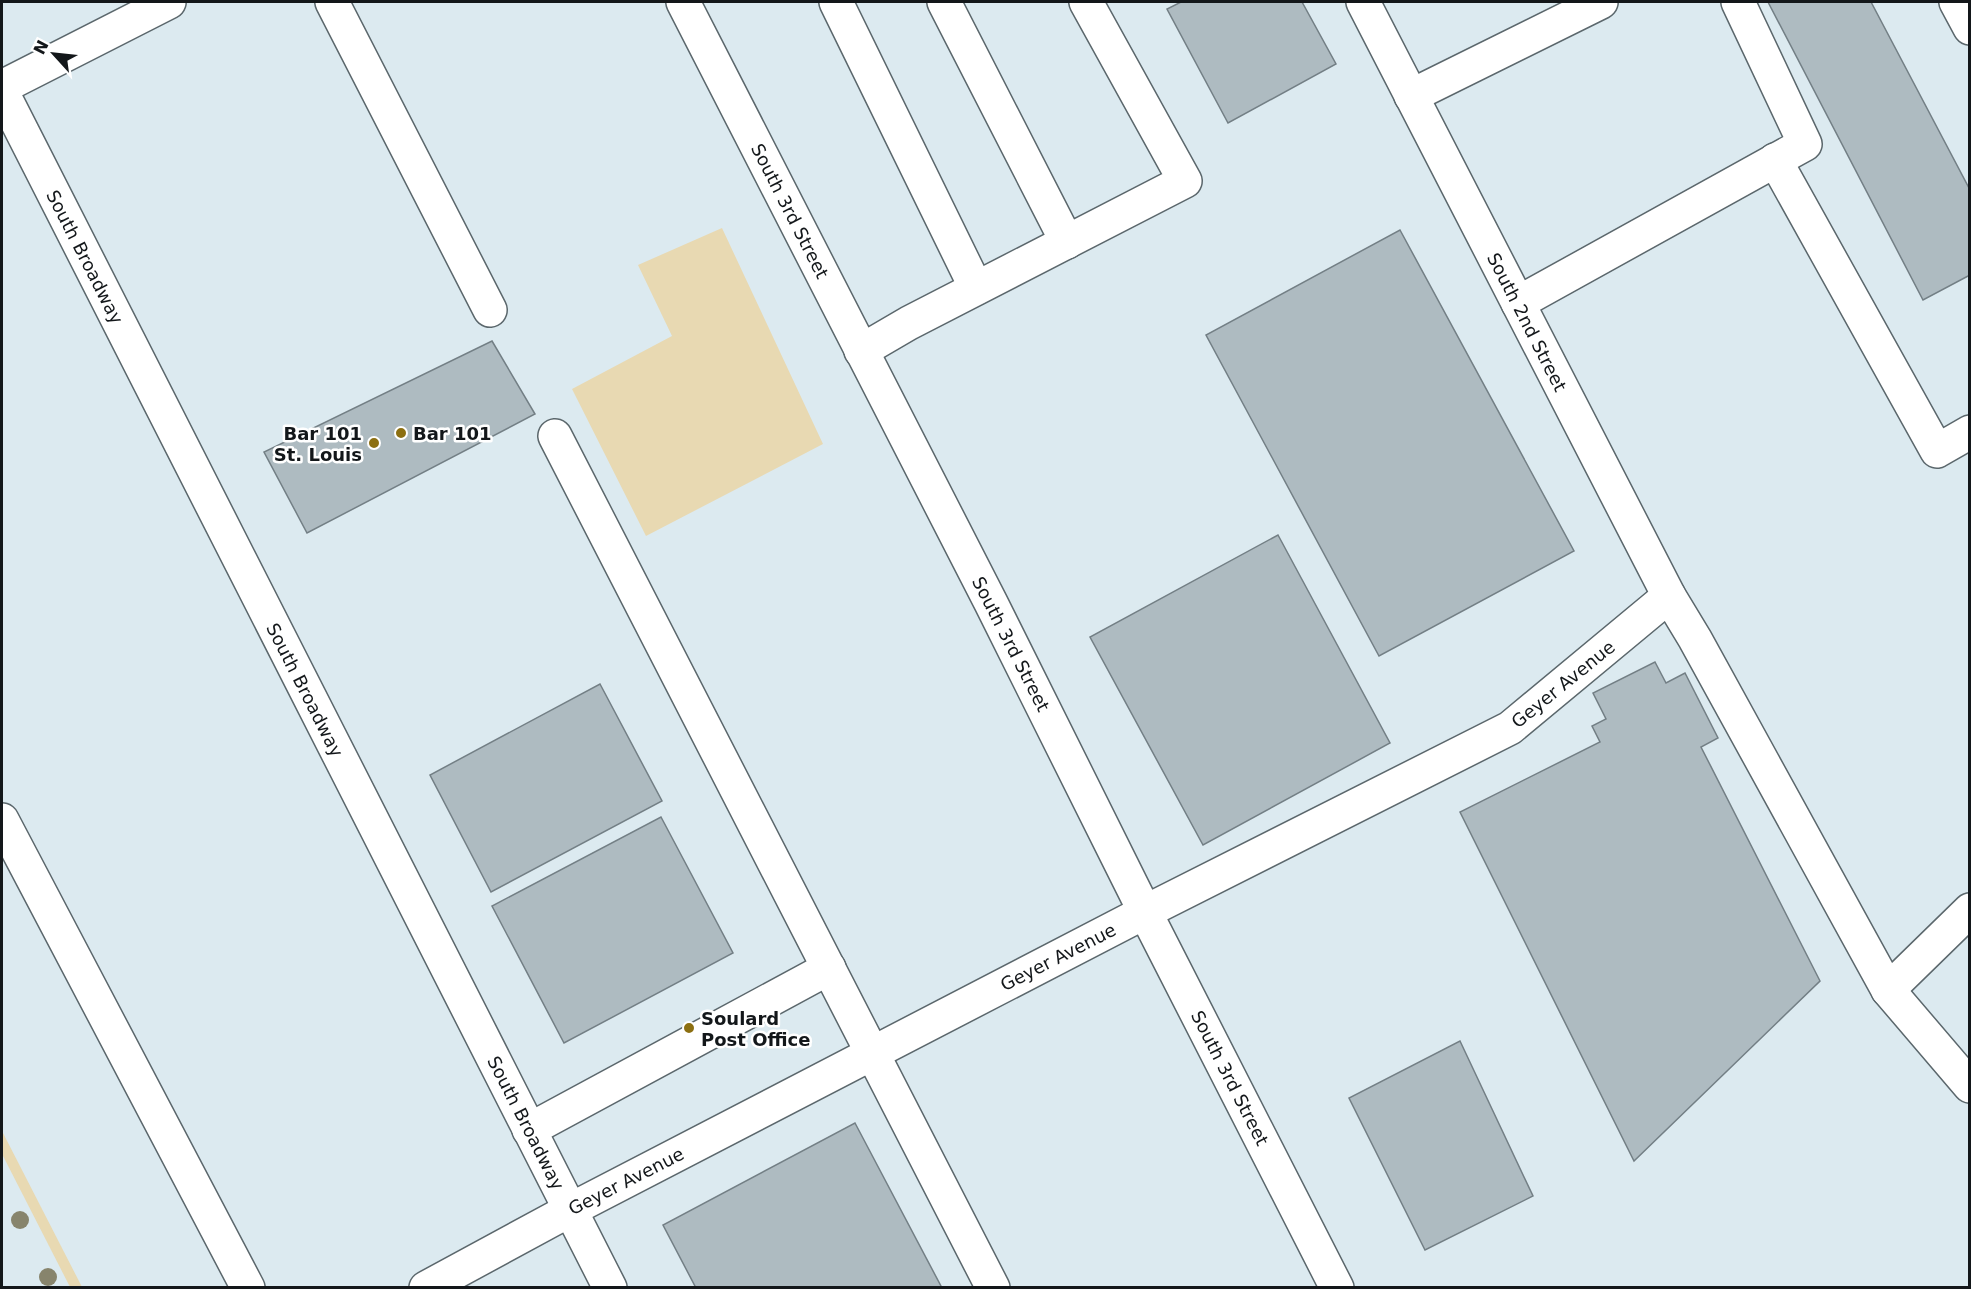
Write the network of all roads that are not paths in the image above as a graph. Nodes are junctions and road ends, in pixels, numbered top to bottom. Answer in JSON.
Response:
{"nodes":[{"id":1,"x":169,"y":2,"type":"edge"},
{"id":2,"x":332,"y":2,"type":"edge"},
{"id":3,"x":682,"y":2,"type":"edge"},
{"id":4,"x":836,"y":2,"type":"edge"},
{"id":5,"x":944,"y":2,"type":"edge"},
{"id":6,"x":1086,"y":2,"type":"edge"},
{"id":7,"x":1363,"y":2,"type":"edge"},
{"id":8,"x":1601,"y":2,"type":"edge"},
{"id":9,"x":1738,"y":2,"type":"edge"},
{"id":10,"x":1956,"y":2,"type":"edge"},
{"id":11,"x":1970,"y":28,"type":"edge"},
{"id":12,"x":2,"y":90,"type":"edge"},
{"id":13,"x":1411,"y":96,"type":"junction"},
{"id":14,"x":1775,"y":160,"type":"junction"},
{"id":15,"x":1066,"y":242,"type":"junction"},
{"id":16,"x":976,"y":288,"type":"junction"},
{"id":17,"x":1518,"y":303,"type":"junction"},
{"id":18,"x":490,"y":310,"type":"dead end"},
{"id":19,"x":861,"y":351,"type":"junction"},
{"id":20,"x":1970,"y":432,"type":"edge"},
{"id":21,"x":555,"y":436,"type":"dead end"},
{"id":22,"x":1669,"y":597,"type":"junction"},
{"id":23,"x":2,"y":820,"type":"edge"},
{"id":24,"x":1970,"y":910,"type":"edge"},
{"id":25,"x":1145,"y":912,"type":"junction"},
{"id":26,"x":829,"y":968,"type":"junction"},
{"id":27,"x":1888,"y":990,"type":"junction"},
{"id":28,"x":873,"y":1054,"type":"junction"},
{"id":29,"x":1970,"y":1086,"type":"edge"},
{"id":30,"x":529,"y":1130,"type":"junction"},
{"id":31,"x":570,"y":1210,"type":"junction"},
{"id":32,"x":248,"y":1287,"type":"edge"},
{"id":33,"x":426,"y":1287,"type":"edge"},
{"id":34,"x":610,"y":1287,"type":"edge"},
{"id":35,"x":993,"y":1287,"type":"edge"},
{"id":36,"x":1337,"y":1287,"type":"edge"}],
"edges":[{"from":1,"to":12,"type":"street"},
{"from":2,"to":18,"type":"street"},
{"from":3,"to":19,"type":"street","name":"South 3rd Street"},
{"from":4,"to":16,"type":"street"},
{"from":5,"to":15,"type":"street"},
{"from":6,"to":15,"type":"street"},
{"from":7,"to":13,"type":"street","name":"South 2nd Street"},
{"from":8,"to":13,"type":"street"},
{"from":9,"to":14,"type":"street"},
{"from":10,"to":11,"type":"street"},
{"from":12,"to":30,"type":"street","name":"South Broadway"},
{"from":13,"to":17,"type":"street","name":"South 2nd Street"},
{"from":14,"to":17,"type":"street"},
{"from":14,"to":20,"type":"street"},
{"from":15,"to":16,"type":"street"},
{"from":16,"to":19,"type":"street"},
{"from":17,"to":22,"type":"street","name":"South 2nd Street"},
{"from":19,"to":25,"type":"street","name":"South 3rd Street"},
{"from":21,"to":26,"type":"street"},
{"from":22,"to":25,"type":"street","name":"Geyer Avenue"},
{"from":22,"to":27,"type":"street","name":"South 2nd Street"},
{"from":23,"to":32,"type":"street"},
{"from":24,"to":27,"type":"street"},
{"from":25,"to":28,"type":"street","name":"Geyer Avenue"},
{"from":25,"to":36,"type":"street","name":"South 3rd Street"},
{"from":26,"to":28,"type":"street"},
{"from":26,"to":30,"type":"street"},
{"from":27,"to":29,"type":"street","name":"South 2nd Street"},
{"from":28,"to":31,"type":"street","name":"Geyer Avenue"},
{"from":28,"to":35,"type":"street"},
{"from":30,"to":31,"type":"street","name":"South Broadway"},
{"from":31,"to":33,"type":"street","name":"Geyer Avenue"},
{"from":31,"to":34,"type":"street","name":"South Broadway"}]}
